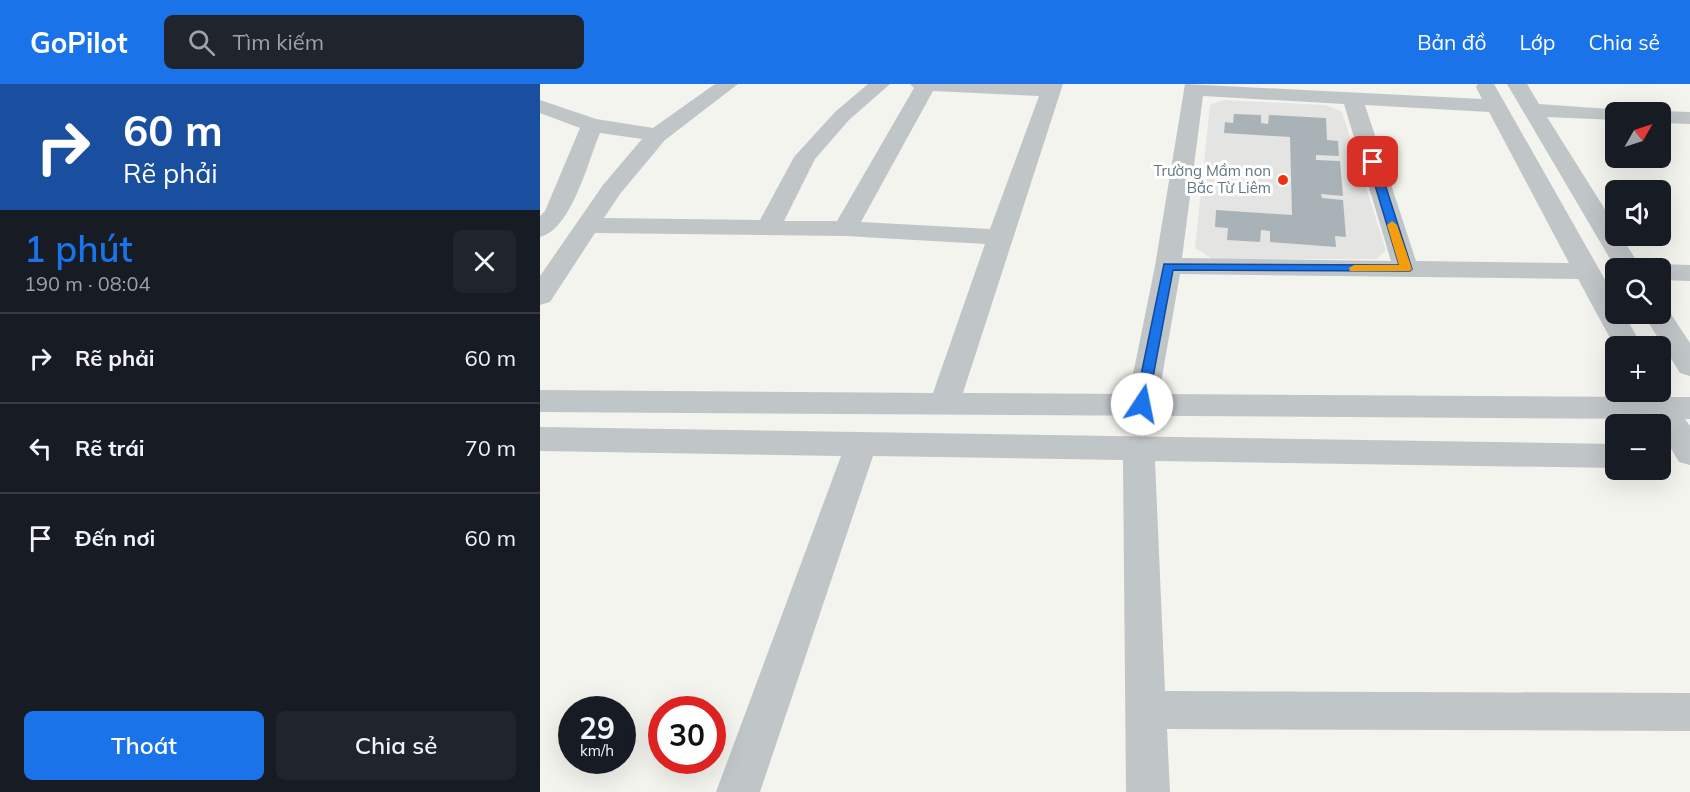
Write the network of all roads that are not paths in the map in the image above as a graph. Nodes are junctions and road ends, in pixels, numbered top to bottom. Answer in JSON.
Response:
{"nodes":[{"id":1,"x":728,"y":84,"type":"edge"},
{"id":2,"x":880,"y":84,"type":"edge"},
{"id":3,"x":920,"y":84,"type":"edge"},
{"id":4,"x":1485,"y":84,"type":"edge"},
{"id":5,"x":1517,"y":84,"type":"edge"},
{"id":6,"x":926,"y":85,"type":"edge"},
{"id":7,"x":1195,"y":86,"type":"edge"},
{"id":8,"x":1052,"y":88,"type":"edge"},
{"id":9,"x":1353,"y":98,"type":"junction"},
{"id":10,"x":540,"y":106,"type":"edge"},
{"id":11,"x":1496,"y":106,"type":"junction"},
{"id":12,"x":1534,"y":110,"type":"junction"},
{"id":13,"x":1605,"y":113,"type":"edge"},
{"id":14,"x":592,"y":126,"type":"junction"},
{"id":15,"x":657,"y":135,"type":"junction"},
{"id":16,"x":551,"y":201,"type":"edge"},
{"id":17,"x":586,"y":225,"type":"junction"},
{"id":18,"x":769,"y":227,"type":"junction"},
{"id":19,"x":845,"y":228,"type":"junction"},
{"id":20,"x":540,"y":230,"type":"edge"},
{"id":21,"x":1000,"y":237,"type":"junction"},
{"id":22,"x":1622,"y":258,"type":"edge"},
{"id":23,"x":1168,"y":266,"type":"junction"},
{"id":24,"x":1406,"y":269,"type":"junction"},
{"id":25,"x":1587,"y":271,"type":"junction"},
{"id":26,"x":1671,"y":272,"type":"edge"},
{"id":27,"x":1690,"y":273,"type":"edge"},
{"id":28,"x":540,"y":296,"type":"edge"},
{"id":29,"x":1663,"y":324,"type":"edge"},
{"id":30,"x":1623,"y":336,"type":"edge"},
{"id":31,"x":1690,"y":366,"type":"edge"},
{"id":32,"x":540,"y":401,"type":"edge"},
{"id":33,"x":1668,"y":402,"type":"edge"},
{"id":34,"x":945,"y":404,"type":"junction"},
{"id":35,"x":1142,"y":404,"type":"junction"},
{"id":36,"x":540,"y":439,"type":"edge"},
{"id":37,"x":861,"y":444,"type":"junction"},
{"id":38,"x":1139,"y":448,"type":"junction"},
{"id":39,"x":1690,"y":455,"type":"edge"},
{"id":40,"x":1605,"y":456,"type":"edge"},
{"id":41,"x":1671,"y":456,"type":"edge"},
{"id":42,"x":1146,"y":710,"type":"junction"},
{"id":43,"x":1690,"y":712,"type":"edge"},
{"id":44,"x":738,"y":792,"type":"edge"},
{"id":45,"x":1148,"y":792,"type":"edge"}],
"edges":[{"from":1,"to":15,"type":"street"},
{"from":2,"to":18,"type":"street"},
{"from":3,"to":6,"type":"street"},
{"from":4,"to":11,"type":"street"},
{"from":5,"to":12,"type":"street"},
{"from":6,"to":8,"type":"street"},
{"from":6,"to":19,"type":"street"},
{"from":7,"to":9,"type":"street"},
{"from":7,"to":23,"type":"street"},
{"from":8,"to":21,"type":"street"},
{"from":9,"to":11,"type":"street"},
{"from":9,"to":24,"type":"street"},
{"from":10,"to":14,"type":"street"},
{"from":11,"to":25,"type":"street"},
{"from":12,"to":13,"type":"street"},
{"from":12,"to":22,"type":"street"},
{"from":14,"to":15,"type":"street"},
{"from":14,"to":16,"type":"street"},
{"from":15,"to":17,"type":"street"},
{"from":16,"to":20,"type":"street"},
{"from":17,"to":18,"type":"street"},
{"from":17,"to":28,"type":"street"},
{"from":18,"to":19,"type":"street"},
{"from":19,"to":21,"type":"street"},
{"from":21,"to":34,"type":"street"},
{"from":23,"to":24,"type":"street"},
{"from":23,"to":35,"type":"street"},
{"from":24,"to":25,"type":"street"},
{"from":25,"to":30,"type":"street"},
{"from":26,"to":27,"type":"street"},
{"from":29,"to":31,"type":"street"},
{"from":32,"to":34,"type":"street"},
{"from":33,"to":35,"type":"street"},
{"from":33,"to":39,"type":"street"},
{"from":34,"to":35,"type":"street"},
{"from":36,"to":37,"type":"street"},
{"from":37,"to":38,"type":"street"},
{"from":37,"to":44,"type":"street"},
{"from":38,"to":40,"type":"street"},
{"from":38,"to":42,"type":"street"},
{"from":39,"to":41,"type":"street"},
{"from":42,"to":43,"type":"street"},
{"from":42,"to":45,"type":"street"}]}
